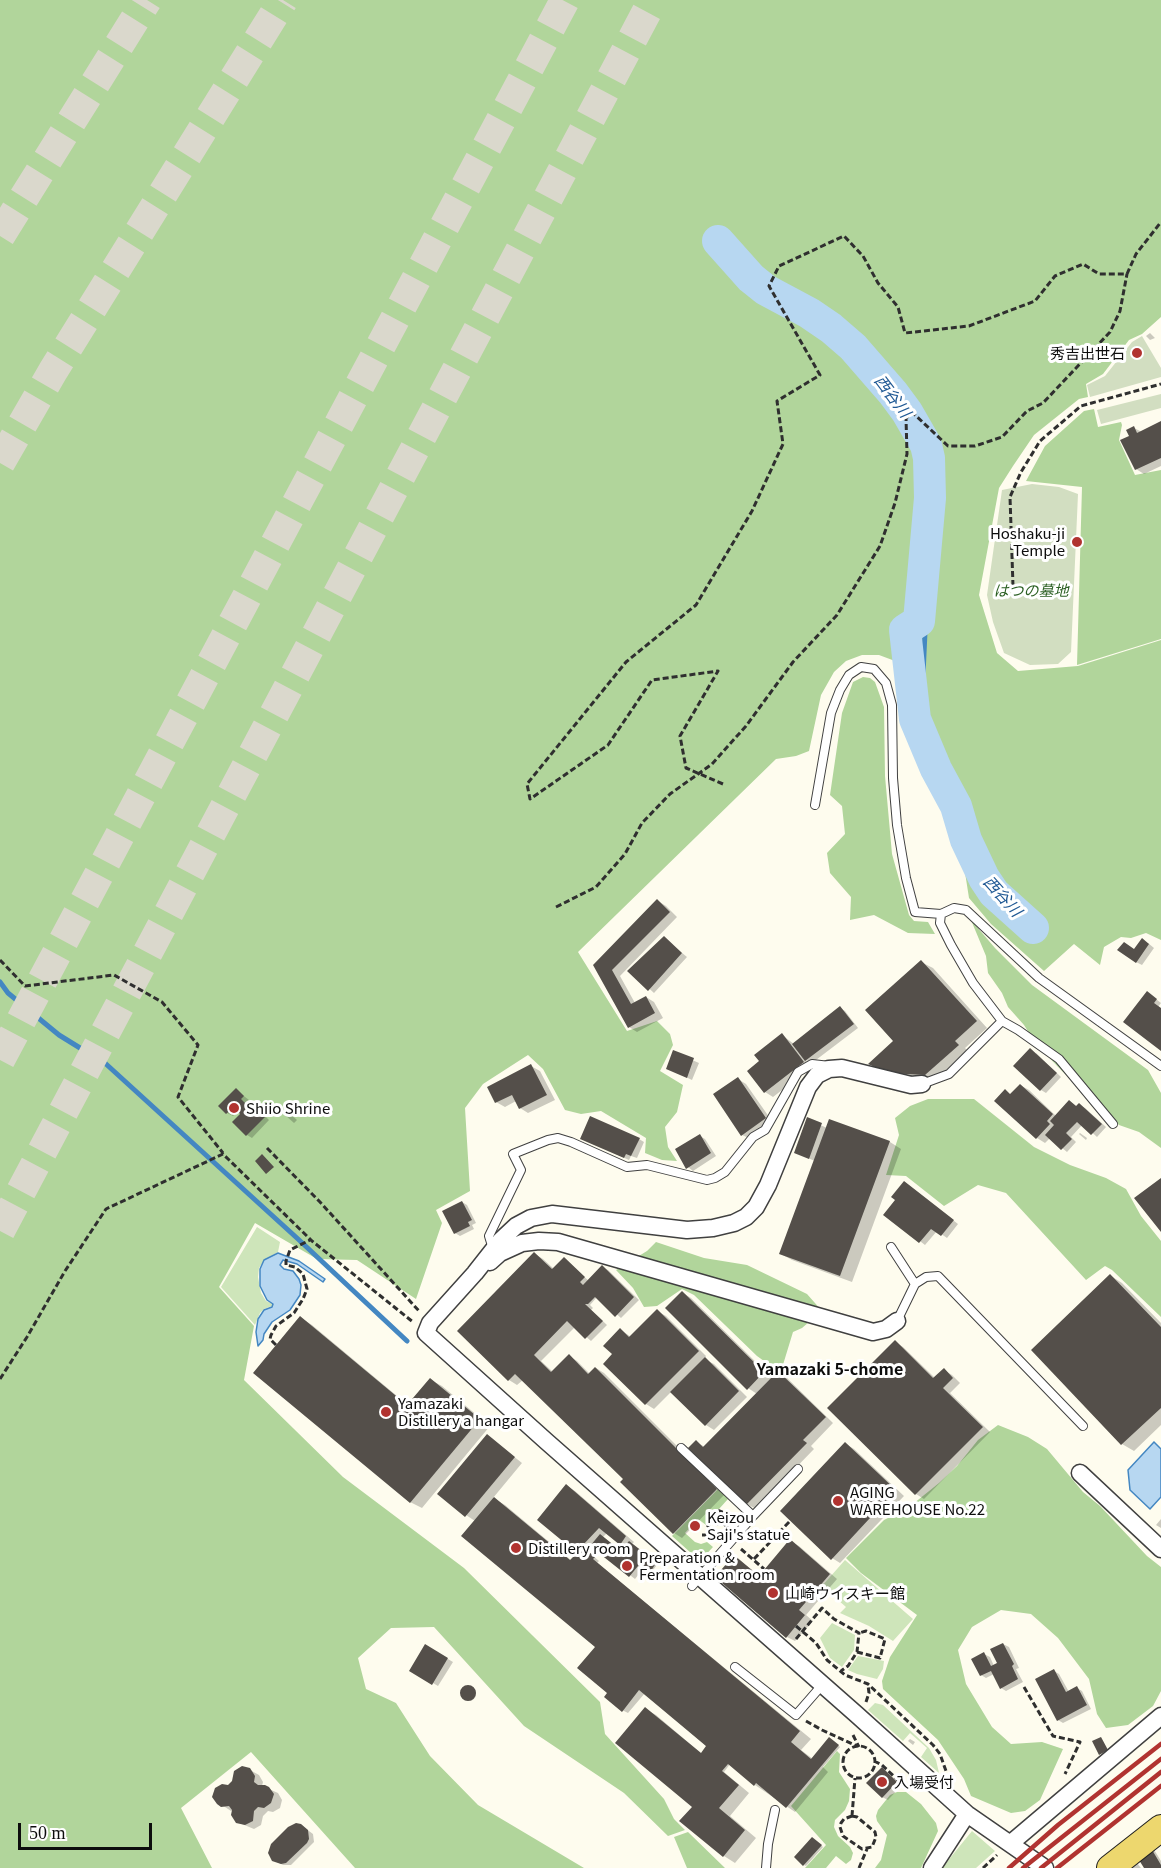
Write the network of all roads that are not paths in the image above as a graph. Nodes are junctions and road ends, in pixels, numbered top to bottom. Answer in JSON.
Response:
{"nodes":[{"id":1,"x":815,"y":805,"type":"dead end"},
{"id":2,"x":941,"y":914,"type":"junction"},
{"id":3,"x":1002,"y":1022,"type":"junction"},
{"id":4,"x":1161,"y":1066,"type":"edge"},
{"id":5,"x":842,"y":1068,"type":"junction"},
{"id":6,"x":922,"y":1084,"type":"joint"},
{"id":7,"x":1113,"y":1124,"type":"dead end"},
{"id":8,"x":891,"y":1247,"type":"dead end"},
{"id":9,"x":493,"y":1250,"type":"junction"},
{"id":10,"x":475,"y":1273,"type":"junction"},
{"id":11,"x":915,"y":1284,"type":"junction"},
{"id":12,"x":897,"y":1321,"type":"joint"},
{"id":13,"x":1083,"y":1426,"type":"dead end"},
{"id":14,"x":681,"y":1448,"type":"dead end"},
{"id":15,"x":798,"y":1469,"type":"dead end"},
{"id":16,"x":1080,"y":1473,"type":"dead end"},
{"id":17,"x":753,"y":1516,"type":"junction"},
{"id":18,"x":1161,"y":1549,"type":"edge"},
{"id":19,"x":696,"y":1582,"type":"junction"},
{"id":20,"x":735,"y":1667,"type":"dead end"},
{"id":21,"x":823,"y":1684,"type":"junction"},
{"id":22,"x":1161,"y":1716,"type":"edge"},
{"id":23,"x":775,"y":1810,"type":"dead end"},
{"id":24,"x":967,"y":1814,"type":"junction"},
{"id":25,"x":1161,"y":1828,"type":"edge"},
{"id":26,"x":1005,"y":1849,"type":"junction"},
{"id":27,"x":766,"y":1868,"type":"edge"},
{"id":28,"x":932,"y":1868,"type":"edge"},
{"id":29,"x":1045,"y":1868,"type":"edge"},
{"id":30,"x":1110,"y":1868,"type":"edge"}],
"edges":[{"from":1,"to":2,"type":"lane"},
{"from":2,"to":3,"type":"lane"},
{"from":2,"to":4,"type":"lane"},
{"from":3,"to":6,"type":"lane"},
{"from":3,"to":7,"type":"lane"},
{"from":5,"to":6,"type":"street"},
{"from":5,"to":9,"type":"street"},
{"from":5,"to":9,"type":"lane"},
{"from":8,"to":11,"type":"lane"},
{"from":9,"to":10,"type":"street"},
{"from":10,"to":12,"type":"street"},
{"from":10,"to":19,"type":"street"},
{"from":11,"to":12,"type":"lane"},
{"from":11,"to":13,"type":"lane"},
{"from":14,"to":17,"type":"lane"},
{"from":15,"to":17,"type":"lane"},
{"from":16,"to":18,"type":"street"},
{"from":17,"to":19,"type":"lane"},
{"from":19,"to":21,"type":"street"},
{"from":20,"to":21,"type":"lane"},
{"from":21,"to":24,"type":"street"},
{"from":22,"to":26,"type":"street"},
{"from":23,"to":27,"type":"lane"},
{"from":24,"to":26,"type":"street"},
{"from":24,"to":28,"type":"street"},
{"from":25,"to":30,"type":"main road"},
{"from":26,"to":29,"type":"street"}]}
